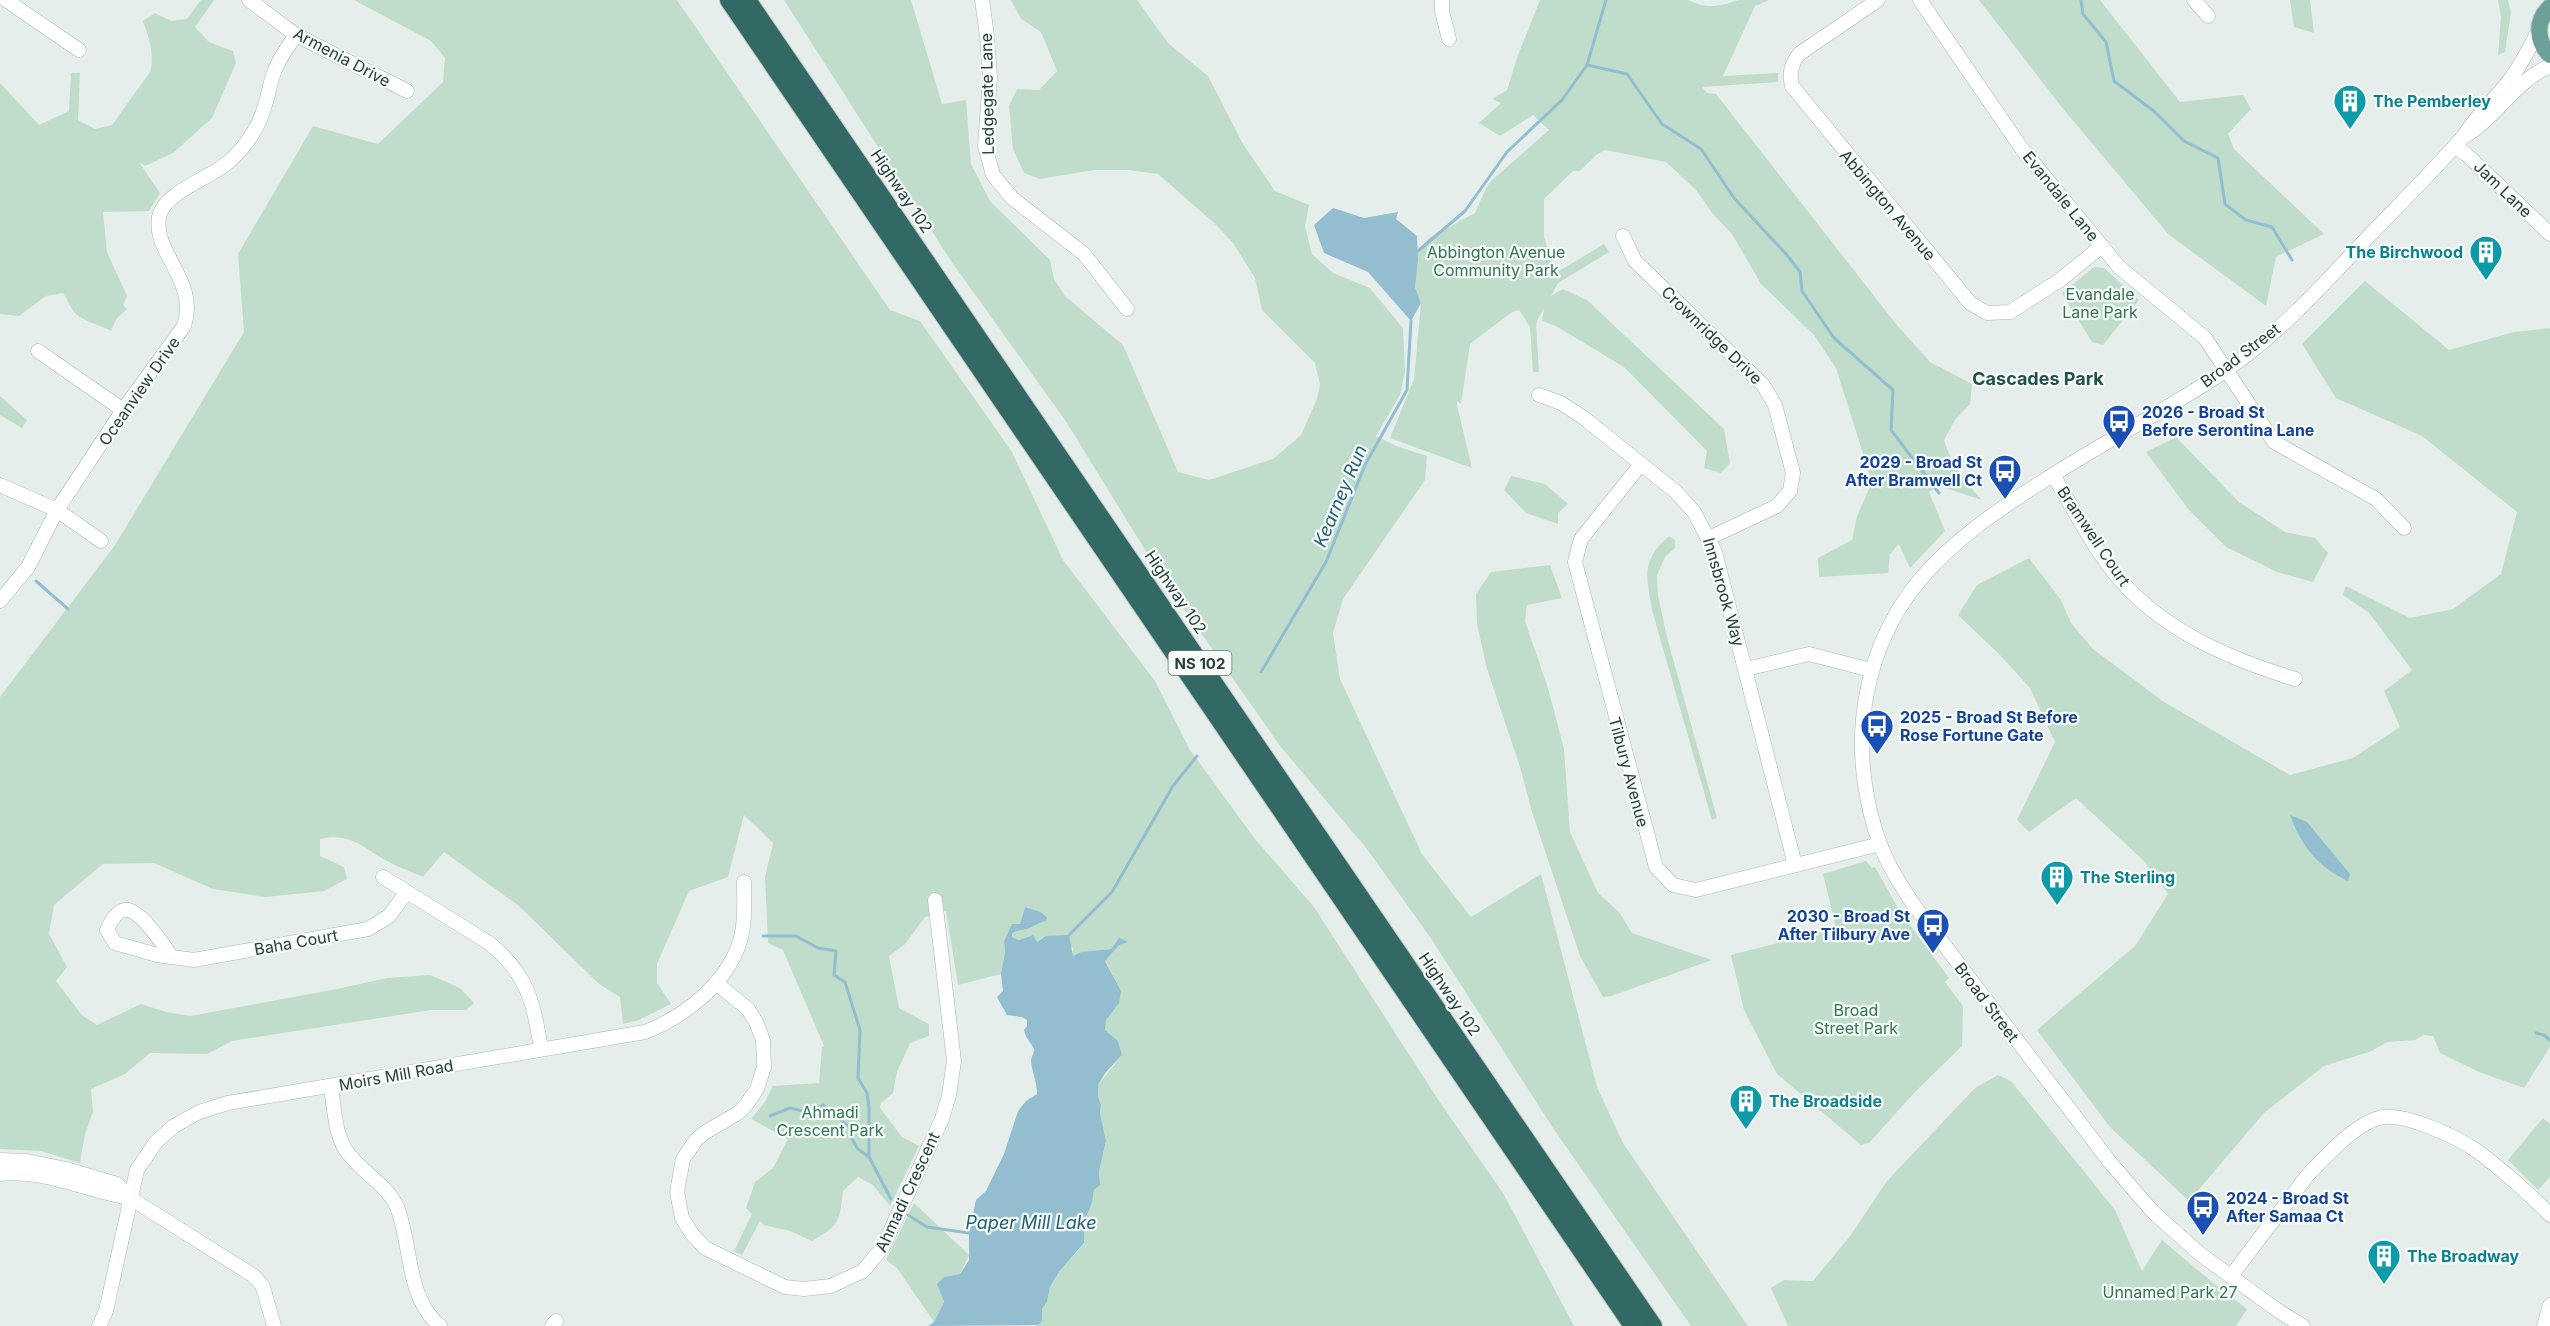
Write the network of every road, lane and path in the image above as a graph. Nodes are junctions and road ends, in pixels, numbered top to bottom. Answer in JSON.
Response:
{"nodes":[{"id":1,"x":6,"y":0,"type":"edge"},
{"id":2,"x":249,"y":0,"type":"edge"},
{"id":3,"x":729,"y":0,"type":"edge"},
{"id":4,"x":747,"y":0,"type":"edge"},
{"id":5,"x":982,"y":0,"type":"edge"},
{"id":6,"x":1442,"y":0,"type":"edge"},
{"id":7,"x":1878,"y":0,"type":"edge"},
{"id":8,"x":1920,"y":0,"type":"edge"},
{"id":9,"x":2194,"y":0,"type":"edge"},
{"id":10,"x":2535,"y":0,"type":"edge"},
{"id":11,"x":2208,"y":16,"type":"dead end"},
{"id":12,"x":2543,"y":19,"type":"edge"},
{"id":13,"x":296,"y":35,"type":"junction"},
{"id":14,"x":1449,"y":39,"type":"dead end"},
{"id":15,"x":79,"y":50,"type":"dead end"},
{"id":16,"x":2550,"y":55,"type":"edge"},
{"id":17,"x":2550,"y":66,"type":"edge"},
{"id":18,"x":407,"y":91,"type":"dead end"},
{"id":19,"x":2459,"y":142,"type":"junction"},
{"id":20,"x":2550,"y":234,"type":"edge"},
{"id":21,"x":1623,"y":236,"type":"dead end"},
{"id":22,"x":2102,"y":246,"type":"junction"},
{"id":23,"x":1127,"y":309,"type":"dead end"},
{"id":24,"x":38,"y":351,"type":"dead end"},
{"id":25,"x":2227,"y":370,"type":"junction"},
{"id":26,"x":1539,"y":395,"type":"dead end"},
{"id":27,"x":123,"y":410,"type":"junction"},
{"id":28,"x":1641,"y":464,"type":"junction"},
{"id":29,"x":2053,"y":475,"type":"junction"},
{"id":30,"x":0,"y":485,"type":"edge"},
{"id":31,"x":57,"y":510,"type":"junction"},
{"id":32,"x":2404,"y":528,"type":"dead end"},
{"id":33,"x":1709,"y":538,"type":"junction"},
{"id":34,"x":101,"y":541,"type":"dead end"},
{"id":35,"x":0,"y":601,"type":"edge"},
{"id":36,"x":1746,"y":669,"type":"junction"},
{"id":37,"x":1871,"y":670,"type":"junction"},
{"id":38,"x":2295,"y":679,"type":"dead end"},
{"id":39,"x":1880,"y":844,"type":"junction"},
{"id":40,"x":1796,"y":865,"type":"junction"},
{"id":41,"x":383,"y":877,"type":"dead end"},
{"id":42,"x":744,"y":882,"type":"dead end"},
{"id":43,"x":407,"y":892,"type":"junction"},
{"id":44,"x":935,"y":900,"type":"dead end"},
{"id":45,"x":170,"y":955,"type":"dead end"},
{"id":46,"x":716,"y":983,"type":"junction"},
{"id":47,"x":541,"y":1048,"type":"junction"},
{"id":48,"x":331,"y":1087,"type":"junction"},
{"id":49,"x":0,"y":1160,"type":"edge"},
{"id":50,"x":44,"y":1169,"type":"junction"},
{"id":51,"x":0,"y":1174,"type":"edge"},
{"id":52,"x":130,"y":1198,"type":"junction"},
{"id":53,"x":2550,"y":1215,"type":"edge"},
{"id":54,"x":2231,"y":1276,"type":"junction"},
{"id":55,"x":2550,"y":1305,"type":"edge"},
{"id":56,"x":99,"y":1326,"type":"edge"},
{"id":57,"x":274,"y":1326,"type":"edge"},
{"id":58,"x":440,"y":1326,"type":"edge"},
{"id":59,"x":1633,"y":1326,"type":"edge"},
{"id":60,"x":1653,"y":1326,"type":"edge"},
{"id":61,"x":2303,"y":1326,"type":"edge"},
{"id":62,"x":2544,"y":1326,"type":"edge"}],
"edges":[{"from":1,"to":15,"type":"street"},
{"from":2,"to":13,"type":"street","name":"Armenia Drive"},
{"from":3,"to":59,"type":"highway","number":"NS 102"},
{"from":4,"to":60,"type":"highway","name":"Highway 102","number":"NS 102"},
{"from":5,"to":23,"type":"street","name":"Ledgegate Lane"},
{"from":6,"to":14,"type":"street"},
{"from":7,"to":22,"type":"street","name":"Abbington Avenue"},
{"from":8,"to":22,"type":"street","name":"Evandale Lane"},
{"from":9,"to":11,"type":"street"},
{"from":10,"to":12,"type":"main road"},
{"from":12,"to":16,"type":"main road"},
{"from":12,"to":19,"type":"street","name":"Broad Street"},
{"from":13,"to":18,"type":"street","name":"Armenia Drive"},
{"from":13,"to":27,"type":"street","name":"Oceanview Drive"},
{"from":17,"to":19,"type":"street","name":"Broad Street"},
{"from":19,"to":20,"type":"street","name":"Jam Lane"},
{"from":19,"to":25,"type":"street","name":"Broad Street"},
{"from":21,"to":33,"type":"street","name":"Crownridge Drive"},
{"from":22,"to":25,"type":"street","name":"Evandale Lane"},
{"from":24,"to":27,"type":"street"},
{"from":25,"to":29,"type":"street","name":"Broad Street"},
{"from":25,"to":32,"type":"street","name":"Evandale Lane"},
{"from":26,"to":28,"type":"street","name":"Innsbrook Way"},
{"from":27,"to":31,"type":"street","name":"Oceanview Drive"},
{"from":28,"to":33,"type":"street","name":"Innsbrook Way"},
{"from":28,"to":40,"type":"street","name":"Tilbury Avenue"},
{"from":29,"to":37,"type":"street","name":"Broad Street"},
{"from":29,"to":38,"type":"street","name":"Bramwell Court"},
{"from":30,"to":31,"type":"street"},
{"from":31,"to":34,"type":"street"},
{"from":31,"to":35,"type":"street","name":"Oceanview Drive"},
{"from":33,"to":36,"type":"street","name":"Innsbrook Way"},
{"from":36,"to":37,"type":"street"},
{"from":36,"to":40,"type":"street","name":"Innsbrook Way"},
{"from":37,"to":39,"type":"street","name":"Broad Street"},
{"from":39,"to":40,"type":"street","name":"Tilbury Avenue"},
{"from":39,"to":54,"type":"street","name":"Broad Street"},
{"from":41,"to":43,"type":"street"},
{"from":42,"to":46,"type":"street","name":"Moirs Mill Road"},
{"from":43,"to":45,"type":"street","name":"Baha Court"},
{"from":43,"to":47,"type":"street"},
{"from":44,"to":46,"type":"street","name":"Ahmadi Crescent"},
{"from":46,"to":47,"type":"street","name":"Moirs Mill Road"},
{"from":47,"to":48,"type":"street","name":"Moirs Mill Road"},
{"from":48,"to":52,"type":"street","name":"Moirs Mill Road"},
{"from":48,"to":58,"type":"street"},
{"from":49,"to":50,"type":"street"},
{"from":50,"to":51,"type":"street"},
{"from":50,"to":52,"type":"street"},
{"from":52,"to":56,"type":"street","name":"Moirs Mill Road"},
{"from":52,"to":57,"type":"street"},
{"from":53,"to":54,"type":"street"},
{"from":54,"to":61,"type":"street","name":"Broad Street"},
{"from":55,"to":62,"type":"street"}]}
